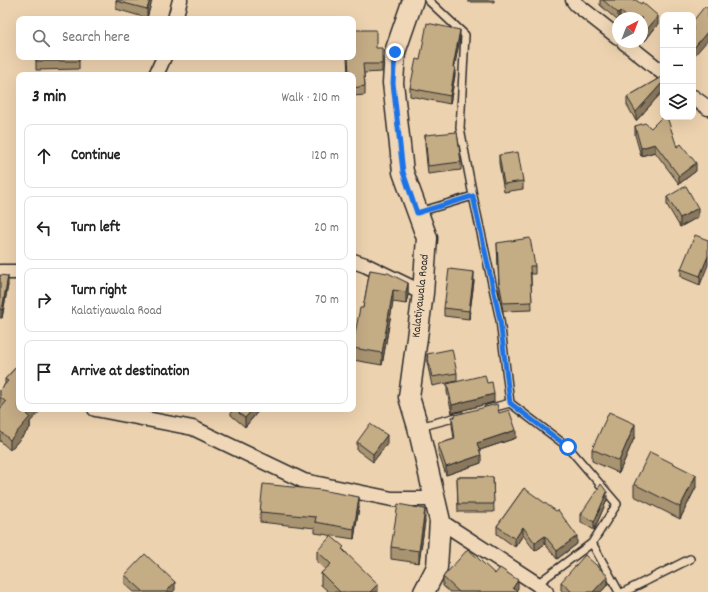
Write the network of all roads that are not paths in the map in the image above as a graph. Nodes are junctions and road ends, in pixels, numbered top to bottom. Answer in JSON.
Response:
{"nodes":[{"id":1,"x":180,"y":0,"type":"edge"},
{"id":2,"x":413,"y":0,"type":"edge"},
{"id":3,"x":428,"y":0,"type":"edge"},
{"id":4,"x":573,"y":0,"type":"edge"},
{"id":5,"x":176,"y":16,"type":"edge"},
{"id":6,"x":612,"y":32,"type":"edge"},
{"id":7,"x":632,"y":48,"type":"edge"},
{"id":8,"x":163,"y":60,"type":"edge"},
{"id":9,"x":660,"y":71,"type":"edge"},
{"id":10,"x":157,"y":72,"type":"edge"},
{"id":11,"x":696,"y":98,"type":"edge"},
{"id":12,"x":708,"y":108,"type":"edge"},
{"id":13,"x":473,"y":196,"type":"junction"},
{"id":14,"x":417,"y":213,"type":"junction"},
{"id":15,"x":356,"y":262,"type":"edge"},
{"id":16,"x":0,"y":272,"type":"edge"},
{"id":17,"x":16,"y":272,"type":"edge"},
{"id":18,"x":423,"y":293,"type":"junction"},
{"id":19,"x":510,"y":403,"type":"junction"},
{"id":20,"x":480,"y":411,"type":"edge"},
{"id":21,"x":110,"y":412,"type":"edge"},
{"id":22,"x":472,"y":413,"type":"edge"},
{"id":23,"x":418,"y":427,"type":"junction"},
{"id":24,"x":436,"y":499,"type":"junction"},
{"id":25,"x":440,"y":521,"type":"junction"},
{"id":26,"x":592,"y":543,"type":"junction"},
{"id":27,"x":690,"y":559,"type":"dead end"},
{"id":28,"x":541,"y":588,"type":"edge"},
{"id":29,"x":424,"y":592,"type":"edge"},
{"id":30,"x":619,"y":592,"type":"edge"},
{"id":31,"x":624,"y":592,"type":"edge"}],
"edges":[{"from":1,"to":5,"type":"street"},
{"from":2,"to":14,"type":"street","name":"Kalatiyawala Road"},
{"from":3,"to":13,"type":"lane"},
{"from":4,"to":6,"type":"street"},
{"from":7,"to":9,"type":"street"},
{"from":8,"to":10,"type":"street"},
{"from":11,"to":12,"type":"street"},
{"from":13,"to":14,"type":"lane"},
{"from":13,"to":19,"type":"lane"},
{"from":14,"to":18,"type":"street","name":"Kalatiyawala Road"},
{"from":15,"to":18,"type":"street"},
{"from":16,"to":17,"type":"street"},
{"from":18,"to":23,"type":"street","name":"Kalatiyawala Road"},
{"from":19,"to":20,"type":"lane"},
{"from":19,"to":26,"type":"lane"},
{"from":21,"to":24,"type":"street"},
{"from":22,"to":23,"type":"lane"},
{"from":23,"to":24,"type":"street","name":"Kalatiyawala Road"},
{"from":24,"to":25,"type":"street","name":"Kalatiyawala Road"},
{"from":25,"to":28,"type":"street"},
{"from":25,"to":29,"type":"street","name":"Kalatiyawala Road"},
{"from":26,"to":28,"type":"lane"},
{"from":26,"to":30,"type":"lane"},
{"from":27,"to":31,"type":"lane"}]}
